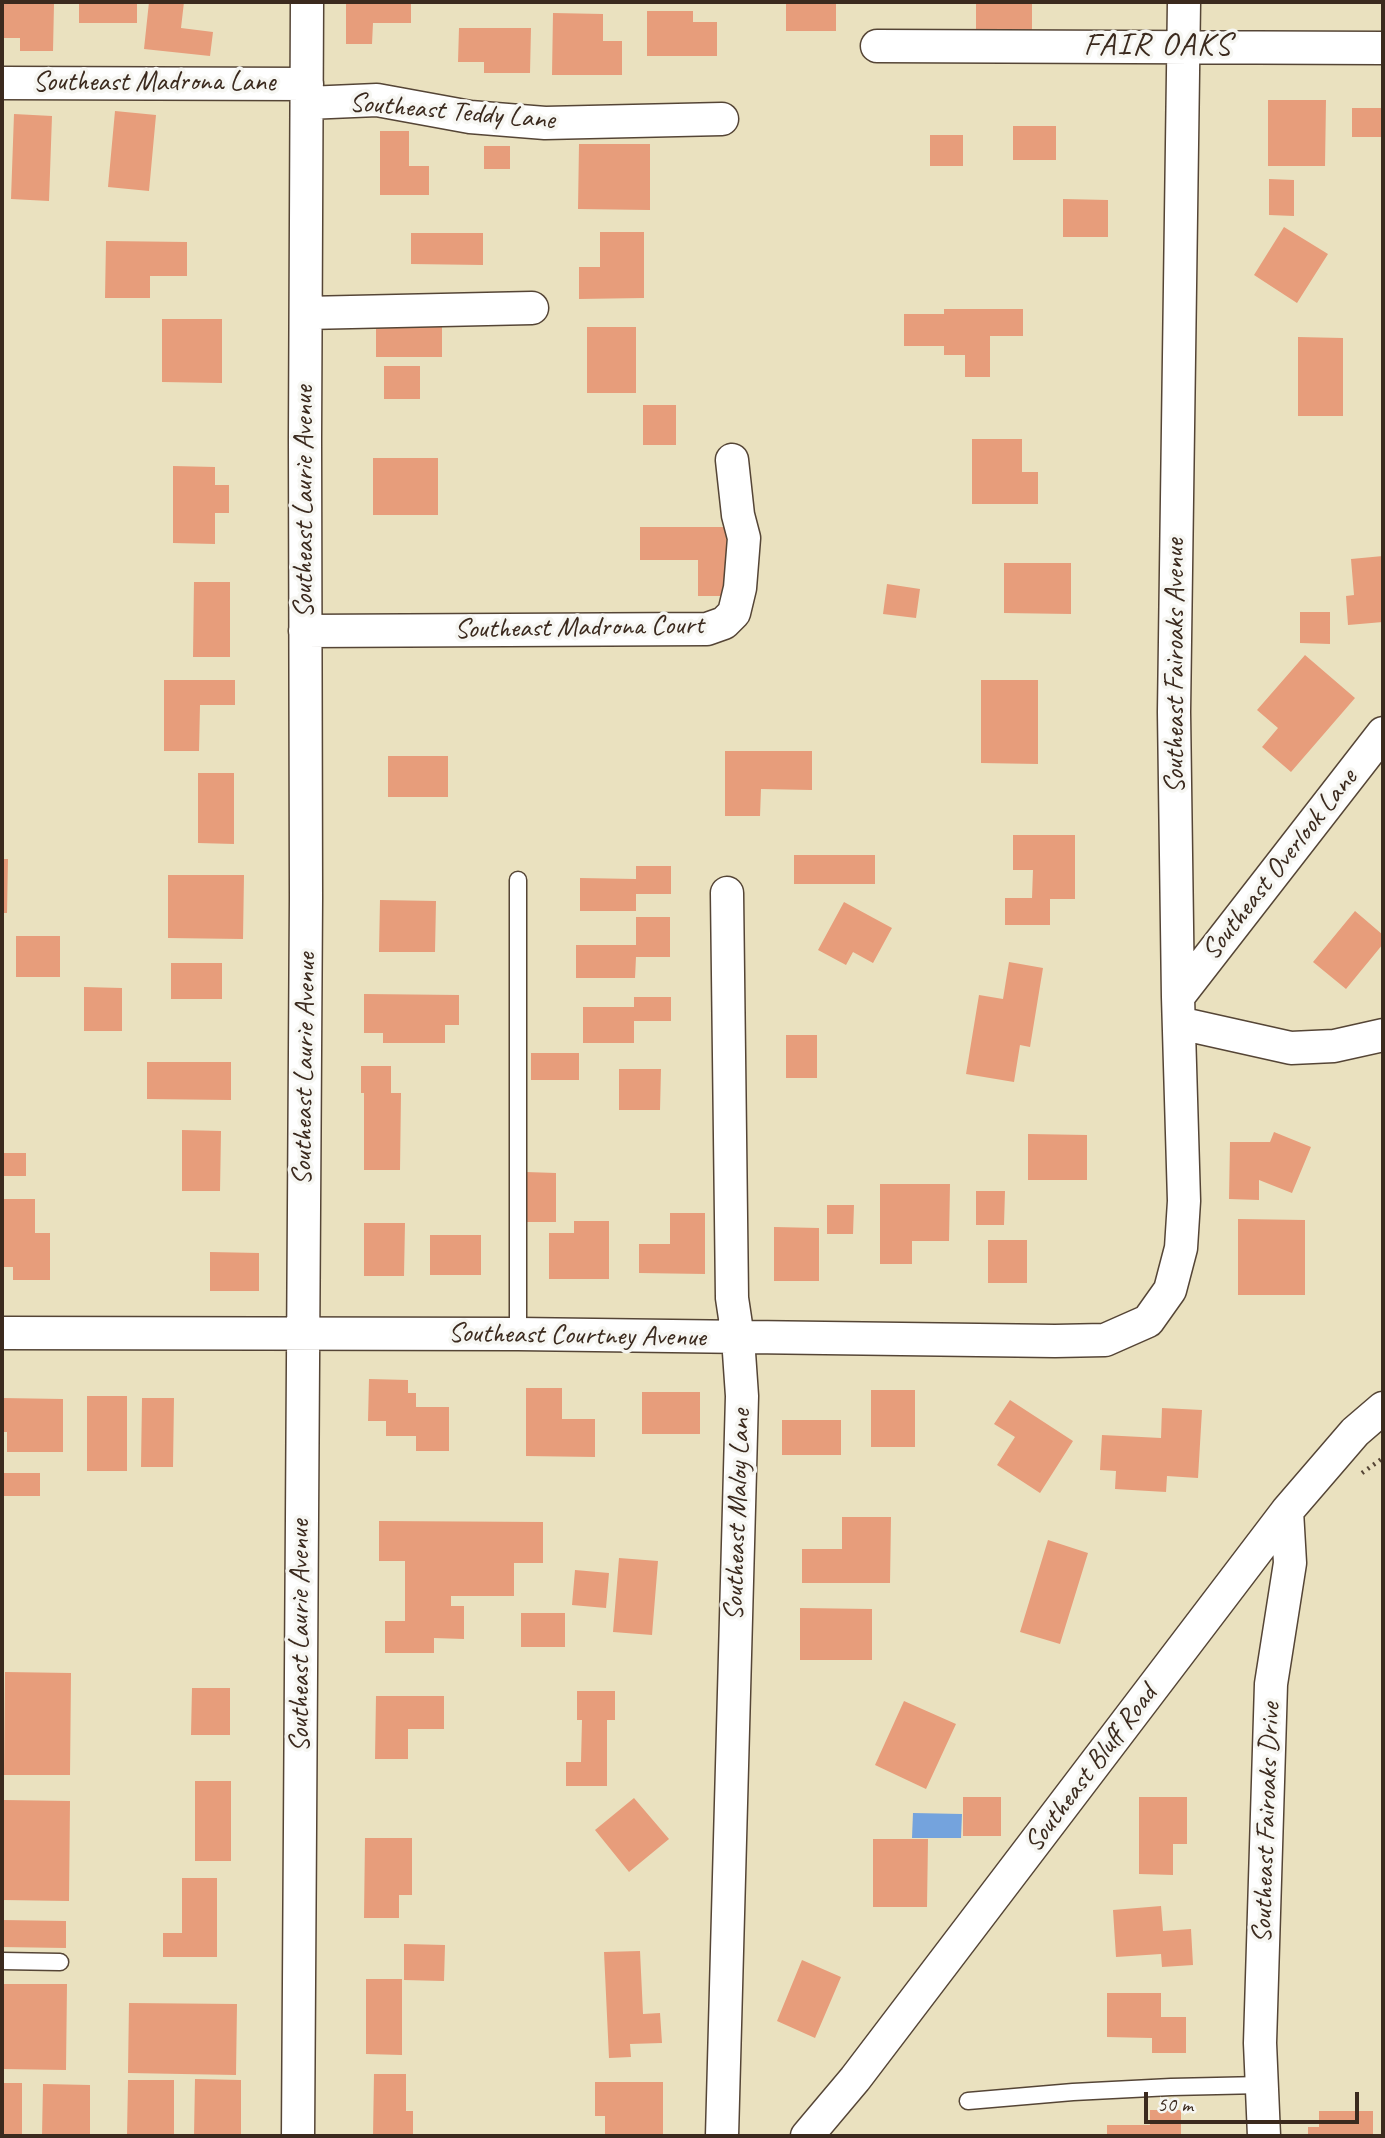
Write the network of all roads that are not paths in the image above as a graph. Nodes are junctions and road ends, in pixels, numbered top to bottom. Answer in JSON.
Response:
{"nodes":[{"id":1,"x":307,"y":2,"type":"edge"},
{"id":2,"x":1184,"y":2,"type":"edge"},
{"id":3,"x":877,"y":46,"type":"dead end"},
{"id":4,"x":1184,"y":46,"type":"junction"},
{"id":5,"x":1383,"y":48,"type":"edge"},
{"id":6,"x":2,"y":83,"type":"edge"},
{"id":7,"x":307,"y":94,"type":"junction"},
{"id":8,"x":722,"y":119,"type":"dead end"},
{"id":9,"x":532,"y":308,"type":"dead end"},
{"id":10,"x":306,"y":313,"type":"junction"},
{"id":11,"x":732,"y":460,"type":"dead end"},
{"id":12,"x":306,"y":631,"type":"junction"},
{"id":13,"x":1383,"y":733,"type":"edge"},
{"id":14,"x":518,"y":880,"type":"dead end"},
{"id":15,"x":727,"y":893,"type":"dead end"},
{"id":16,"x":1178,"y":1010,"type":"junction"},
{"id":17,"x":1383,"y":1035,"type":"edge"},
{"id":18,"x":1148,"y":1321,"type":"joint"},
{"id":19,"x":2,"y":1334,"type":"edge"},
{"id":20,"x":302,"y":1334,"type":"junction"},
{"id":21,"x":518,"y":1334,"type":"junction"},
{"id":22,"x":738,"y":1338,"type":"junction"},
{"id":23,"x":1383,"y":1408,"type":"edge"},
{"id":24,"x":1287,"y":1511,"type":"junction"},
{"id":25,"x":2,"y":1961,"type":"edge"},
{"id":26,"x":60,"y":1962,"type":"dead end"},
{"id":27,"x":1262,"y":2085,"type":"junction"},
{"id":28,"x":968,"y":2101,"type":"dead end"},
{"id":29,"x":298,"y":2136,"type":"edge"},
{"id":30,"x":722,"y":2136,"type":"edge"},
{"id":31,"x":807,"y":2136,"type":"edge"},
{"id":32,"x":1264,"y":2136,"type":"edge"}],
"edges":[{"from":1,"to":7,"type":"street","name":"Southeast Laurie Avenue"},
{"from":2,"to":4,"type":"street","name":"Southeast Fairoaks Avenue"},
{"from":3,"to":4,"type":"street"},
{"from":4,"to":5,"type":"street"},
{"from":4,"to":16,"type":"street","name":"Southeast Fairoaks Avenue"},
{"from":6,"to":7,"type":"street","name":"Southeast Madrona Lane"},
{"from":7,"to":8,"type":"street","name":"Southeast Teddy Lane"},
{"from":7,"to":10,"type":"street","name":"Southeast Laurie Avenue"},
{"from":9,"to":10,"type":"street"},
{"from":10,"to":12,"type":"street","name":"Southeast Laurie Avenue"},
{"from":11,"to":12,"type":"street","name":"Southeast Madrona Court"},
{"from":12,"to":20,"type":"street","name":"Southeast Laurie Avenue"},
{"from":13,"to":16,"type":"street","name":"Southeast Overlook Lane"},
{"from":14,"to":21,"type":"lane"},
{"from":15,"to":22,"type":"street","name":"Southeast Maloy Lane"},
{"from":16,"to":17,"type":"street"},
{"from":16,"to":18,"type":"street","name":"Southeast Fairoaks Avenue"},
{"from":18,"to":22,"type":"street","name":"Southeast Courtney Avenue"},
{"from":19,"to":20,"type":"street","name":"Southeast Courtney Avenue"},
{"from":20,"to":21,"type":"street","name":"Southeast Courtney Avenue"},
{"from":20,"to":29,"type":"street","name":"Southeast Laurie Avenue"},
{"from":21,"to":22,"type":"street","name":"Southeast Courtney Avenue"},
{"from":22,"to":30,"type":"street","name":"Southeast Maloy Lane"},
{"from":23,"to":24,"type":"street","name":"Southeast Bluff Road"},
{"from":24,"to":27,"type":"street","name":"Southeast Fairoaks Drive"},
{"from":24,"to":31,"type":"street","name":"Southeast Bluff Road"},
{"from":25,"to":26,"type":"lane"},
{"from":27,"to":28,"type":"lane"},
{"from":27,"to":32,"type":"street","name":"Southeast Fairoaks Drive"}]}
